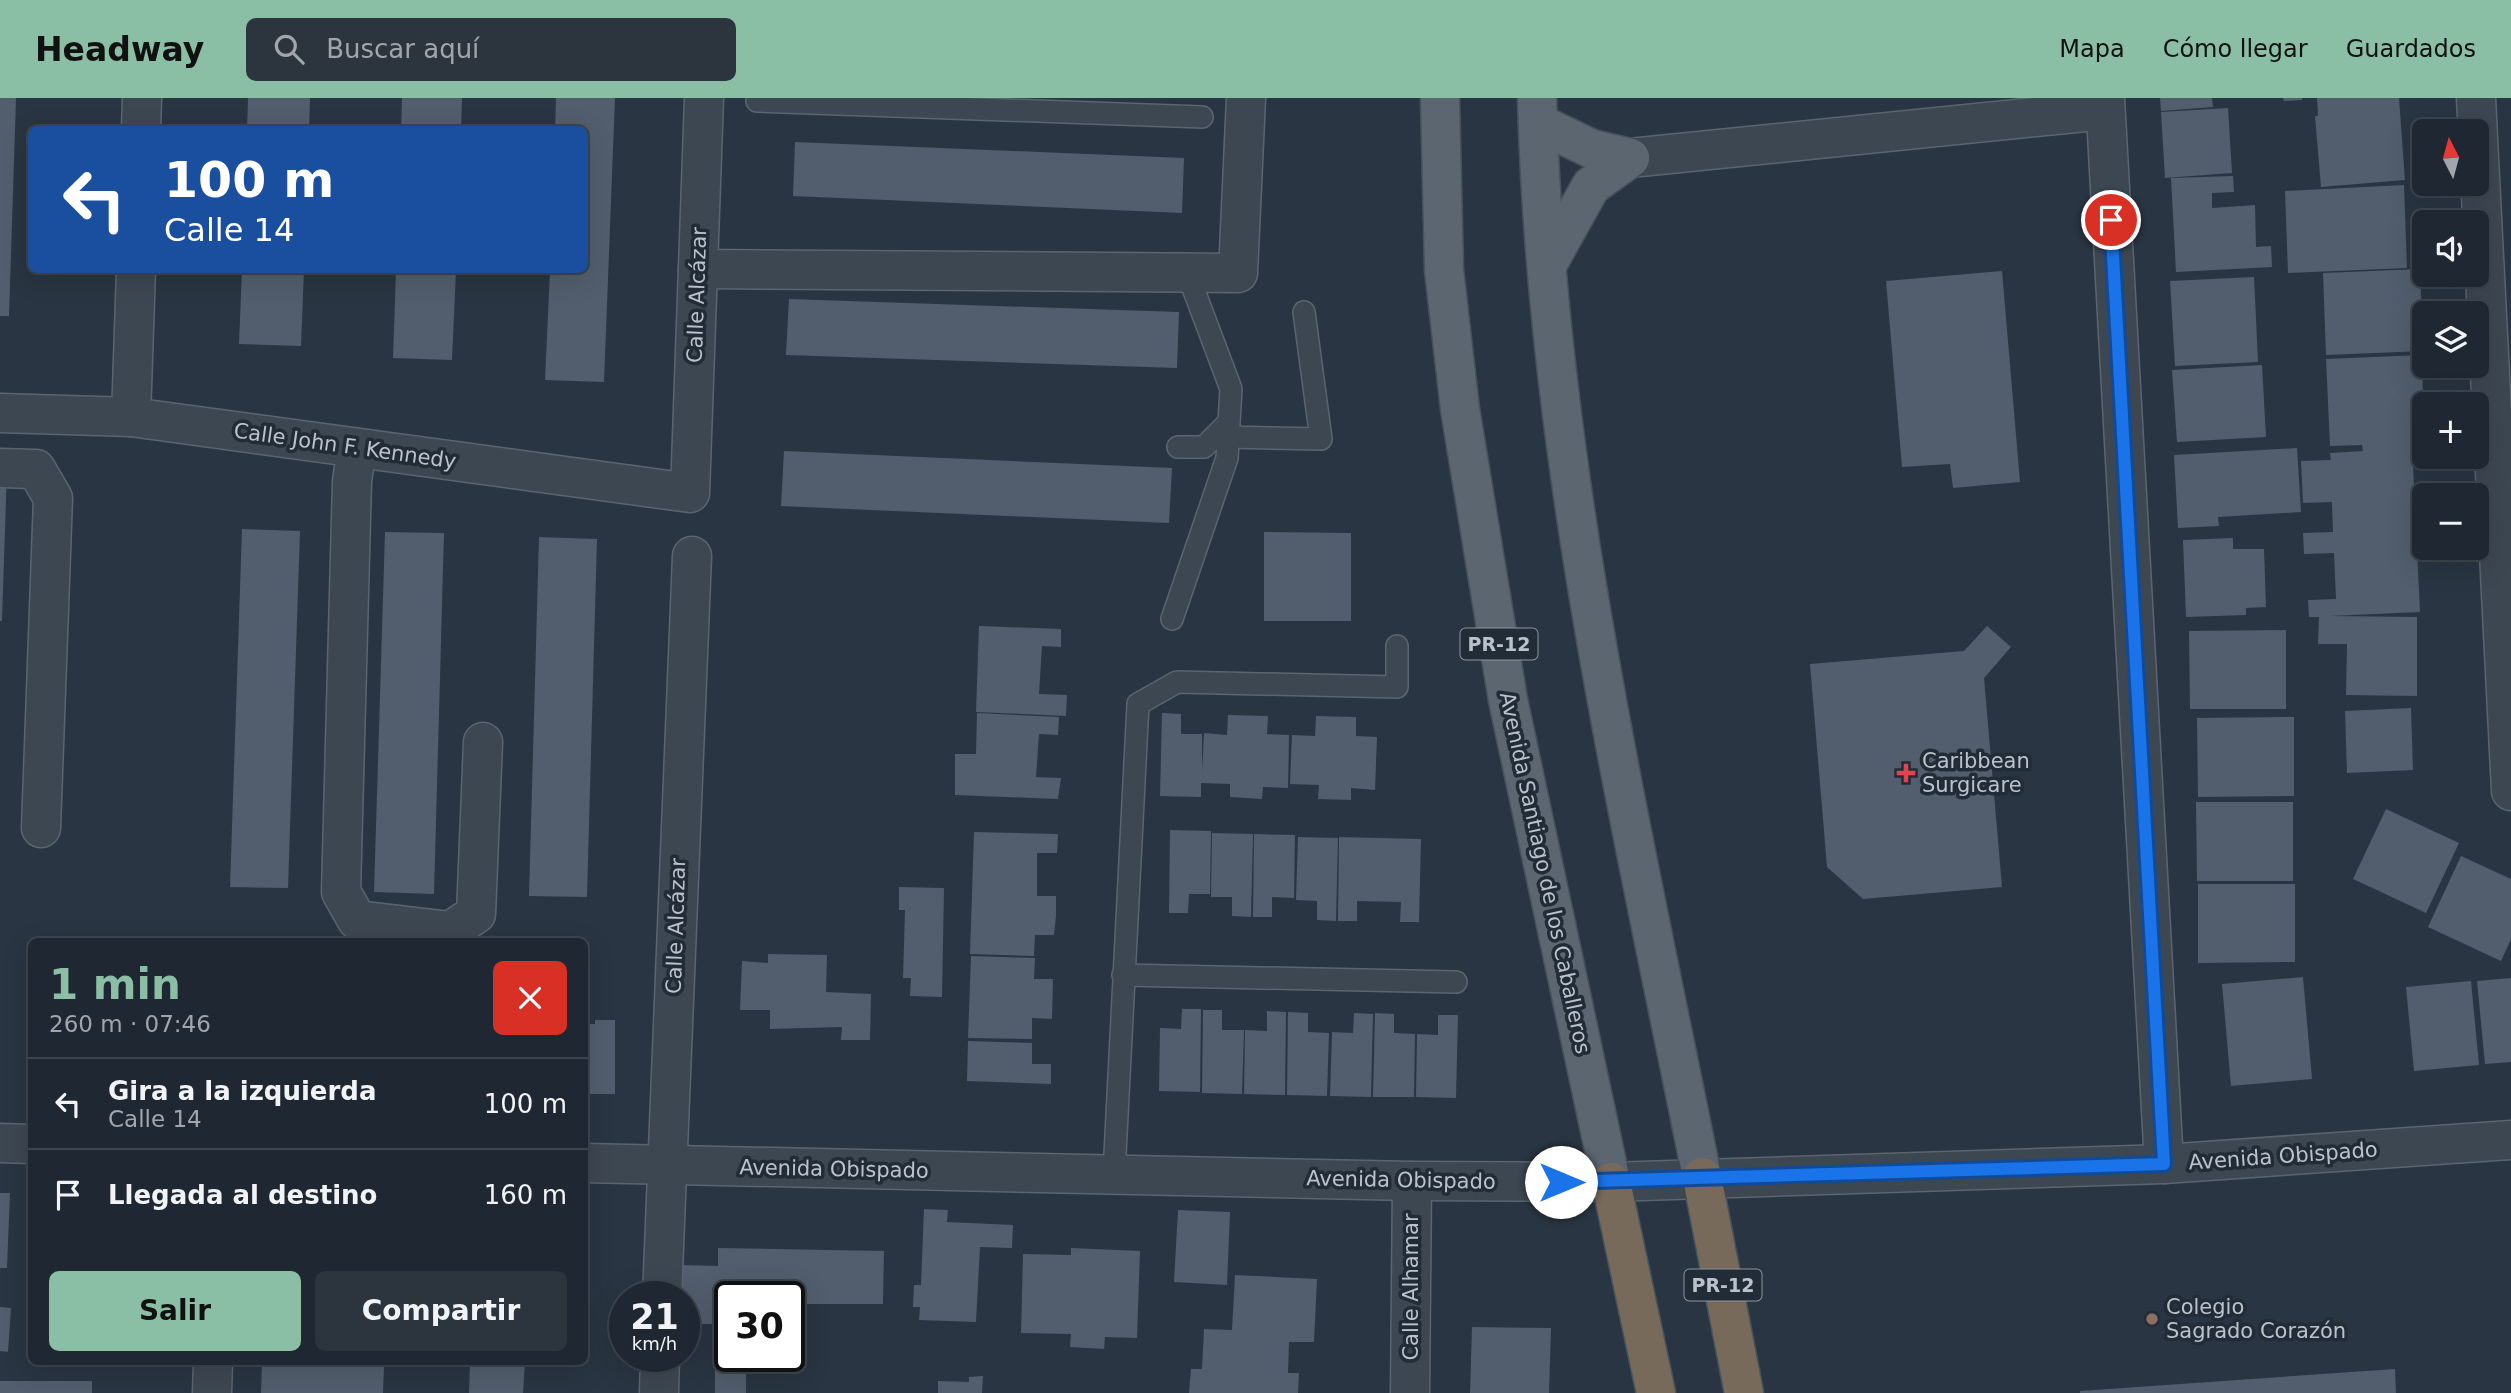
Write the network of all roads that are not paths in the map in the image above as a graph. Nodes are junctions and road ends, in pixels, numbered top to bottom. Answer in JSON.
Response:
{"nodes":[{"id":1,"x":142,"y":98,"type":"edge"},
{"id":2,"x":704,"y":98,"type":"edge"},
{"id":3,"x":1246,"y":98,"type":"edge"},
{"id":4,"x":1440,"y":98,"type":"edge"},
{"id":5,"x":2476,"y":98,"type":"edge"},
{"id":6,"x":757,"y":101,"type":"dead end"},
{"id":7,"x":2105,"y":104,"type":"edge"},
{"id":8,"x":1538,"y":111,"type":"edge"},
{"id":9,"x":1202,"y":117,"type":"dead end"},
{"id":10,"x":141,"y":126,"type":"edge"},
{"id":11,"x":1630,"y":158,"type":"junction"},
{"id":12,"x":1547,"y":265,"type":"junction"},
{"id":13,"x":698,"y":269,"type":"junction"},
{"id":14,"x":1187,"y":272,"type":"junction"},
{"id":15,"x":136,"y":273,"type":"edge"},
{"id":16,"x":1304,"y":312,"type":"dead end"},
{"id":17,"x":0,"y":413,"type":"edge"},
{"id":18,"x":131,"y":417,"type":"junction"},
{"id":19,"x":1228,"y":430,"type":"junction"},
{"id":20,"x":1178,"y":447,"type":"dead end"},
{"id":21,"x":357,"y":448,"type":"junction"},
{"id":22,"x":0,"y":468,"type":"edge"},
{"id":23,"x":690,"y":493,"type":"joint"},
{"id":24,"x":692,"y":556,"type":"dead end"},
{"id":25,"x":1172,"y":619,"type":"dead end"},
{"id":26,"x":1396,"y":646,"type":"dead end"},
{"id":27,"x":483,"y":742,"type":"dead end"},
{"id":28,"x":2511,"y":791,"type":"edge"},
{"id":29,"x":41,"y":828,"type":"dead end"},
{"id":30,"x":1123,"y":975,"type":"junction"},
{"id":31,"x":1456,"y":982,"type":"dead end"},
{"id":32,"x":2511,"y":1140,"type":"edge"},
{"id":33,"x":0,"y":1143,"type":"edge"},
{"id":34,"x":28,"y":1144,"type":"edge"},
{"id":35,"x":588,"y":1163,"type":"edge"},
{"id":36,"x":2164,"y":1164,"type":"junction"},
{"id":37,"x":666,"y":1166,"type":"junction"},
{"id":38,"x":1114,"y":1174,"type":"junction"},
{"id":39,"x":1702,"y":1177,"type":"junction"},
{"id":40,"x":1412,"y":1181,"type":"junction"},
{"id":41,"x":1611,"y":1182,"type":"junction"},
{"id":42,"x":662,"y":1281,"type":"edge"},
{"id":43,"x":213,"y":1365,"type":"edge"},
{"id":44,"x":660,"y":1372,"type":"edge"},
{"id":45,"x":212,"y":1393,"type":"edge"},
{"id":46,"x":659,"y":1393,"type":"edge"},
{"id":47,"x":1410,"y":1393,"type":"edge"},
{"id":48,"x":1656,"y":1393,"type":"edge"},
{"id":49,"x":1744,"y":1393,"type":"edge"}],
"edges":[{"from":1,"to":10,"type":"street"},
{"from":2,"to":13,"type":"street","name":"Calle Alcázar"},
{"from":3,"to":14,"type":"street"},
{"from":4,"to":41,"type":"main road","name":"Avenida Santiago de los Caballeros","number":"PR-12"},
{"from":5,"to":28,"type":"street"},
{"from":6,"to":9,"type":"lane"},
{"from":7,"to":11,"type":"street"},
{"from":7,"to":36,"type":"street"},
{"from":8,"to":11,"type":"main road"},
{"from":8,"to":12,"type":"main road","number":"PR-12"},
{"from":11,"to":12,"type":"main road"},
{"from":12,"to":39,"type":"main road","number":"PR-12"},
{"from":13,"to":14,"type":"street"},
{"from":13,"to":23,"type":"street","name":"Calle Alcázar"},
{"from":14,"to":19,"type":"lane"},
{"from":15,"to":18,"type":"street"},
{"from":16,"to":19,"type":"lane"},
{"from":17,"to":18,"type":"street","name":"Calle John F. Kennedy"},
{"from":18,"to":21,"type":"street","name":"Calle John F. Kennedy"},
{"from":19,"to":20,"type":"lane"},
{"from":19,"to":25,"type":"lane"},
{"from":21,"to":23,"type":"street","name":"Calle John F. Kennedy"},
{"from":21,"to":27,"type":"street"},
{"from":22,"to":29,"type":"street"},
{"from":24,"to":37,"type":"street","name":"Calle Alcázar"},
{"from":26,"to":30,"type":"lane"},
{"from":30,"to":31,"type":"lane"},
{"from":30,"to":38,"type":"lane"},
{"from":32,"to":36,"type":"street","name":"Avenida Obispado"},
{"from":33,"to":34,"type":"street"},
{"from":35,"to":37,"type":"street","name":"Avenida Obispado"},
{"from":36,"to":39,"type":"street","name":"Avenida Obispado"},
{"from":37,"to":38,"type":"street","name":"Avenida Obispado"},
{"from":37,"to":42,"type":"street","name":"Calle Alcázar"},
{"from":38,"to":40,"type":"street","name":"Avenida Obispado"},
{"from":39,"to":41,"type":"street","name":"Avenida Obispado"},
{"from":39,"to":49,"type":"highway","number":"PR-12"},
{"from":40,"to":41,"type":"street","name":"Avenida Obispado"},
{"from":40,"to":47,"type":"street","name":"Calle Alhamar"},
{"from":41,"to":48,"type":"highway","name":"Avenida Santiago de los Caballeros","number":"PR-12"},
{"from":43,"to":45,"type":"street"},
{"from":44,"to":46,"type":"street"}]}
